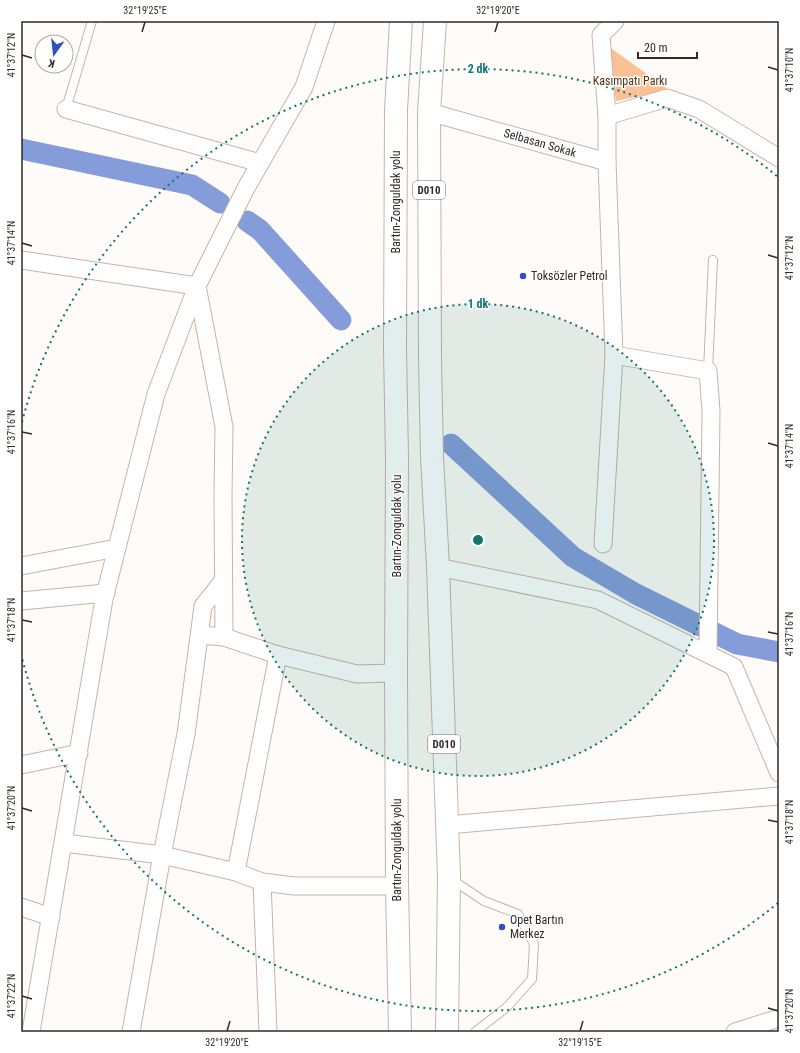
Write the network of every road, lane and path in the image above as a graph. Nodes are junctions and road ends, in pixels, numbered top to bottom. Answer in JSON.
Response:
{"nodes":[{"id":1,"x":92,"y":21,"type":"edge"},
{"id":2,"x":326,"y":21,"type":"edge"},
{"id":3,"x":401,"y":21,"type":"edge"},
{"id":4,"x":434,"y":21,"type":"edge"},
{"id":5,"x":615,"y":21,"type":"edge"},
{"id":6,"x":66,"y":109,"type":"joint"},
{"id":7,"x":429,"y":112,"type":"junction"},
{"id":8,"x":607,"y":116,"type":"junction"},
{"id":9,"x":779,"y":158,"type":"edge"},
{"id":10,"x":607,"y":162,"type":"junction"},
{"id":11,"x":260,"y":163,"type":"junction"},
{"id":12,"x":21,"y":260,"type":"edge"},
{"id":13,"x":712,"y":260,"type":"dead end"},
{"id":14,"x":197,"y":286,"type":"junction"},
{"id":15,"x":614,"y":355,"type":"junction"},
{"id":16,"x":708,"y":371,"type":"junction"},
{"id":17,"x":603,"y":544,"type":"dead end"},
{"id":18,"x":117,"y":548,"type":"junction"},
{"id":19,"x":21,"y":566,"type":"edge"},
{"id":20,"x":438,"y":567,"type":"junction"},
{"id":21,"x":223,"y":581,"type":"junction"},
{"id":22,"x":106,"y":593,"type":"junction"},
{"id":23,"x":21,"y":602,"type":"edge"},
{"id":24,"x":200,"y":635,"type":"junction"},
{"id":25,"x":224,"y":637,"type":"junction"},
{"id":26,"x":708,"y":654,"type":"junction"},
{"id":27,"x":278,"y":655,"type":"junction"},
{"id":28,"x":396,"y":673,"type":"junction"},
{"id":29,"x":79,"y":753,"type":"junction"},
{"id":30,"x":21,"y":764,"type":"edge"},
{"id":31,"x":779,"y":773,"type":"edge"},
{"id":32,"x":779,"y":796,"type":"edge"},
{"id":33,"x":459,"y":824,"type":"dead end"},
{"id":34,"x":64,"y":843,"type":"junction"},
{"id":35,"x":162,"y":855,"type":"junction"},
{"id":36,"x":236,"y":872,"type":"junction"},
{"id":37,"x":449,"y":877,"type":"junction"},
{"id":38,"x":262,"y":882,"type":"junction"},
{"id":39,"x":397,"y":886,"type":"junction"},
{"id":40,"x":21,"y":907,"type":"edge"},
{"id":41,"x":51,"y":917,"type":"junction"},
{"id":42,"x":779,"y":1018,"type":"edge"},
{"id":43,"x":31,"y":1032,"type":"edge"},
{"id":44,"x":131,"y":1032,"type":"edge"},
{"id":45,"x":268,"y":1032,"type":"edge"},
{"id":46,"x":400,"y":1032,"type":"edge"},
{"id":47,"x":446,"y":1032,"type":"edge"},
{"id":48,"x":475,"y":1032,"type":"edge"},
{"id":49,"x":734,"y":1032,"type":"edge"}],
"edges":[{"from":1,"to":6,"type":"lane"},
{"from":2,"to":11,"type":"street"},
{"from":3,"to":28,"type":"highway","name":"Bartın-Zonguldak yolu","number":"D010"},
{"from":4,"to":7,"type":"highway","number":"D010"},
{"from":5,"to":8,"type":"street"},
{"from":6,"to":11,"type":"street"},
{"from":7,"to":10,"type":"street","name":"Selbasan Sokak"},
{"from":7,"to":20,"type":"highway","number":"D010"},
{"from":8,"to":9,"type":"street"},
{"from":8,"to":10,"type":"street"},
{"from":10,"to":15,"type":"street"},
{"from":11,"to":14,"type":"street"},
{"from":12,"to":14,"type":"street"},
{"from":13,"to":16,"type":"lane"},
{"from":14,"to":18,"type":"street"},
{"from":14,"to":21,"type":"street"},
{"from":15,"to":16,"type":"street"},
{"from":15,"to":17,"type":"street"},
{"from":16,"to":26,"type":"street"},
{"from":18,"to":19,"type":"street"},
{"from":18,"to":22,"type":"street"},
{"from":20,"to":26,"type":"street"},
{"from":20,"to":37,"type":"highway","number":"D010"},
{"from":21,"to":24,"type":"street"},
{"from":21,"to":25,"type":"street"},
{"from":22,"to":23,"type":"street"},
{"from":22,"to":29,"type":"street"},
{"from":24,"to":25,"type":"street"},
{"from":24,"to":35,"type":"street"},
{"from":25,"to":27,"type":"street"},
{"from":26,"to":31,"type":"street"},
{"from":27,"to":28,"type":"street"},
{"from":27,"to":36,"type":"street"},
{"from":28,"to":39,"type":"highway","name":"Bartın-Zonguldak yolu","number":"D010"},
{"from":29,"to":30,"type":"street"},
{"from":29,"to":34,"type":"street"},
{"from":32,"to":33,"type":"street"},
{"from":34,"to":35,"type":"street"},
{"from":34,"to":41,"type":"street"},
{"from":35,"to":36,"type":"street"},
{"from":35,"to":44,"type":"street"},
{"from":36,"to":38,"type":"street"},
{"from":37,"to":47,"type":"highway","number":"D010"},
{"from":37,"to":48,"type":"lane"},
{"from":38,"to":39,"type":"street"},
{"from":38,"to":45,"type":"street"},
{"from":39,"to":46,"type":"highway","name":"Bartın-Zonguldak yolu","number":"D010"},
{"from":40,"to":41,"type":"street"},
{"from":41,"to":43,"type":"street"},
{"from":42,"to":49,"type":"street"}]}
